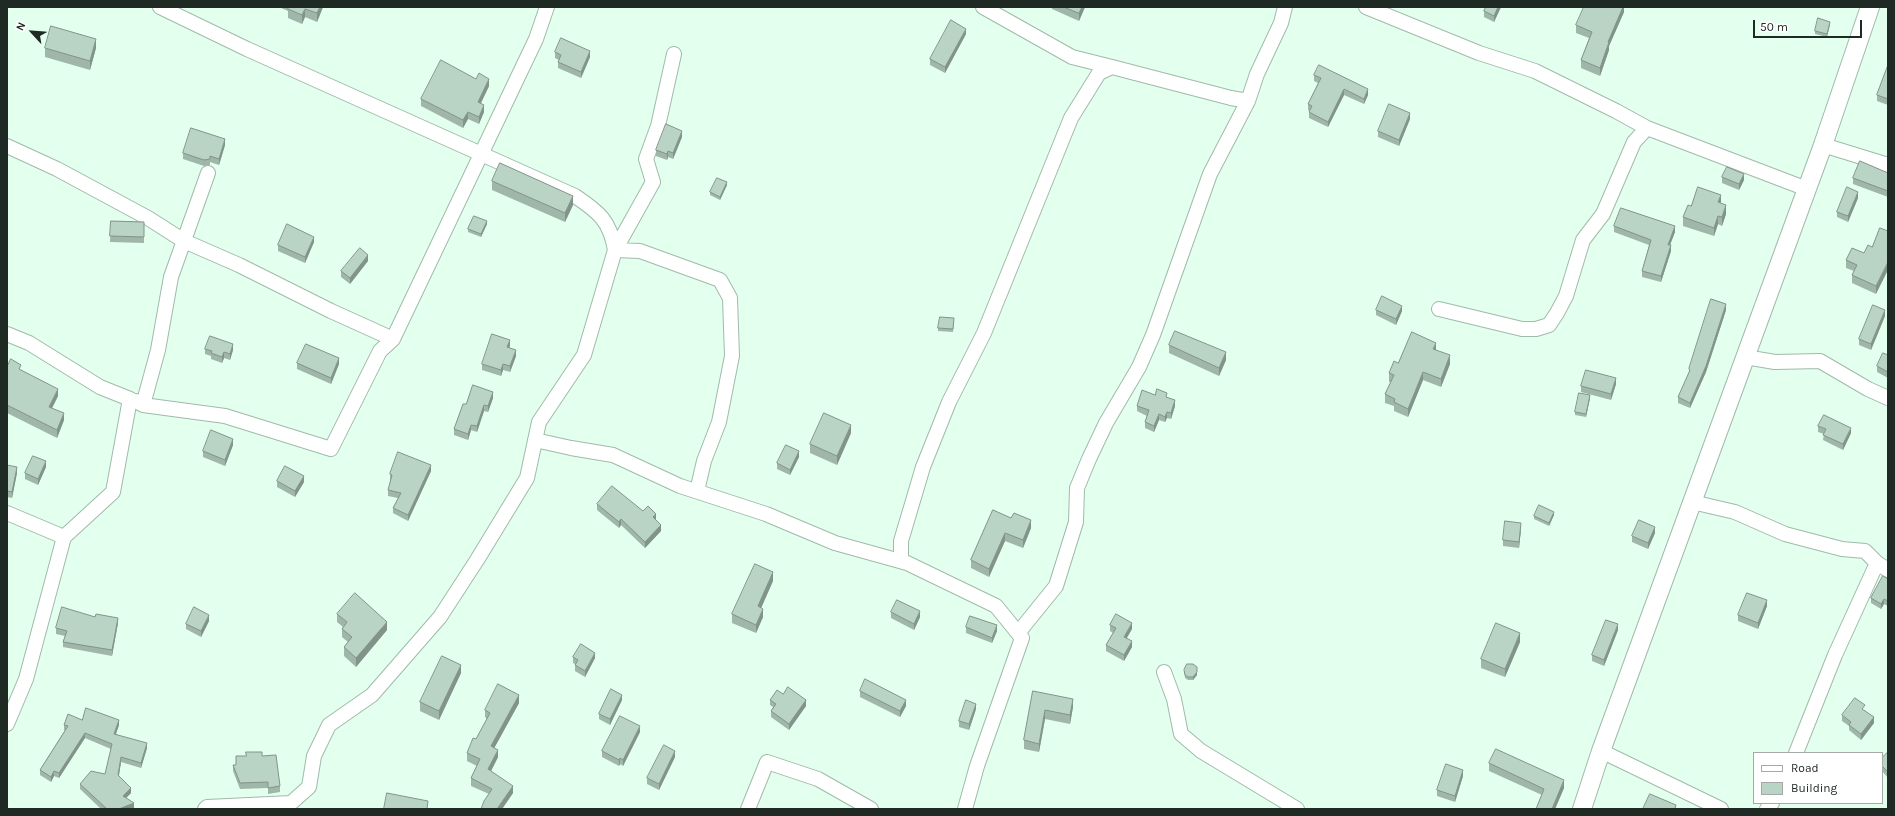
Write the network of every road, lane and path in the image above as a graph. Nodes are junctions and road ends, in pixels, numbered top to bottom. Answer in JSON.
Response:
{"nodes":[{"id":1,"x":160,"y":7,"type":"edge"},
{"id":2,"x":547,"y":7,"type":"edge"},
{"id":3,"x":983,"y":7,"type":"edge"},
{"id":4,"x":1285,"y":7,"type":"edge"},
{"id":5,"x":1366,"y":7,"type":"edge"},
{"id":6,"x":1870,"y":7,"type":"edge"},
{"id":7,"x":674,"y":54,"type":"dead end"},
{"id":8,"x":1112,"y":67,"type":"junction"},
{"id":9,"x":1248,"y":101,"type":"junction"},
{"id":10,"x":1647,"y":128,"type":"junction"},
{"id":11,"x":1823,"y":145,"type":"junction"},
{"id":12,"x":7,"y":146,"type":"edge"},
{"id":13,"x":481,"y":155,"type":"junction"},
{"id":14,"x":1888,"y":165,"type":"edge"},
{"id":15,"x":208,"y":173,"type":"dead end"},
{"id":16,"x":1807,"y":189,"type":"junction"},
{"id":17,"x":184,"y":241,"type":"junction"},
{"id":18,"x":615,"y":250,"type":"junction"},
{"id":19,"x":1440,"y":309,"type":"dead end"},
{"id":20,"x":7,"y":334,"type":"edge"},
{"id":21,"x":393,"y":339,"type":"junction"},
{"id":22,"x":1745,"y":357,"type":"junction"},
{"id":23,"x":1888,"y":398,"type":"edge"},
{"id":24,"x":130,"y":399,"type":"junction"},
{"id":25,"x":143,"y":405,"type":"junction"},
{"id":26,"x":535,"y":440,"type":"junction"},
{"id":27,"x":697,"y":491,"type":"junction"},
{"id":28,"x":1692,"y":502,"type":"junction"},
{"id":29,"x":7,"y":513,"type":"edge"},
{"id":30,"x":64,"y":537,"type":"junction"},
{"id":31,"x":901,"y":561,"type":"junction"},
{"id":32,"x":1883,"y":567,"type":"edge"},
{"id":33,"x":1018,"y":633,"type":"junction"},
{"id":34,"x":1164,"y":672,"type":"dead end"},
{"id":35,"x":7,"y":724,"type":"edge"},
{"id":36,"x":1601,"y":751,"type":"junction"},
{"id":37,"x":1796,"y":752,"type":"edge"},
{"id":38,"x":205,"y":809,"type":"edge"},
{"id":39,"x":748,"y":809,"type":"edge"},
{"id":40,"x":871,"y":809,"type":"edge"},
{"id":41,"x":965,"y":809,"type":"edge"},
{"id":42,"x":1296,"y":809,"type":"edge"},
{"id":43,"x":1582,"y":809,"type":"edge"},
{"id":44,"x":1721,"y":809,"type":"edge"}],
"edges":[{"from":1,"to":13,"type":"street"},
{"from":2,"to":13,"type":"street"},
{"from":3,"to":8,"type":"street"},
{"from":4,"to":9,"type":"street"},
{"from":5,"to":10,"type":"street"},
{"from":6,"to":11,"type":"street"},
{"from":7,"to":18,"type":"street"},
{"from":8,"to":9,"type":"street"},
{"from":8,"to":31,"type":"street"},
{"from":9,"to":33,"type":"street"},
{"from":10,"to":16,"type":"street"},
{"from":10,"to":19,"type":"street"},
{"from":11,"to":14,"type":"street"},
{"from":11,"to":16,"type":"street"},
{"from":12,"to":17,"type":"street"},
{"from":13,"to":18,"type":"street"},
{"from":13,"to":21,"type":"street"},
{"from":15,"to":17,"type":"street"},
{"from":16,"to":22,"type":"street"},
{"from":17,"to":21,"type":"street"},
{"from":17,"to":25,"type":"street"},
{"from":18,"to":26,"type":"street"},
{"from":18,"to":27,"type":"street"},
{"from":20,"to":24,"type":"street"},
{"from":21,"to":25,"type":"street"},
{"from":22,"to":23,"type":"street"},
{"from":22,"to":28,"type":"street"},
{"from":24,"to":25,"type":"street"},
{"from":24,"to":30,"type":"street"},
{"from":26,"to":27,"type":"street"},
{"from":26,"to":38,"type":"street"},
{"from":27,"to":31,"type":"street"},
{"from":28,"to":32,"type":"street"},
{"from":28,"to":36,"type":"street"},
{"from":29,"to":30,"type":"street"},
{"from":30,"to":35,"type":"street"},
{"from":31,"to":33,"type":"street"},
{"from":32,"to":37,"type":"street"},
{"from":33,"to":41,"type":"street"},
{"from":34,"to":42,"type":"street"},
{"from":36,"to":43,"type":"street"},
{"from":36,"to":44,"type":"street"},
{"from":39,"to":40,"type":"street"}]}
